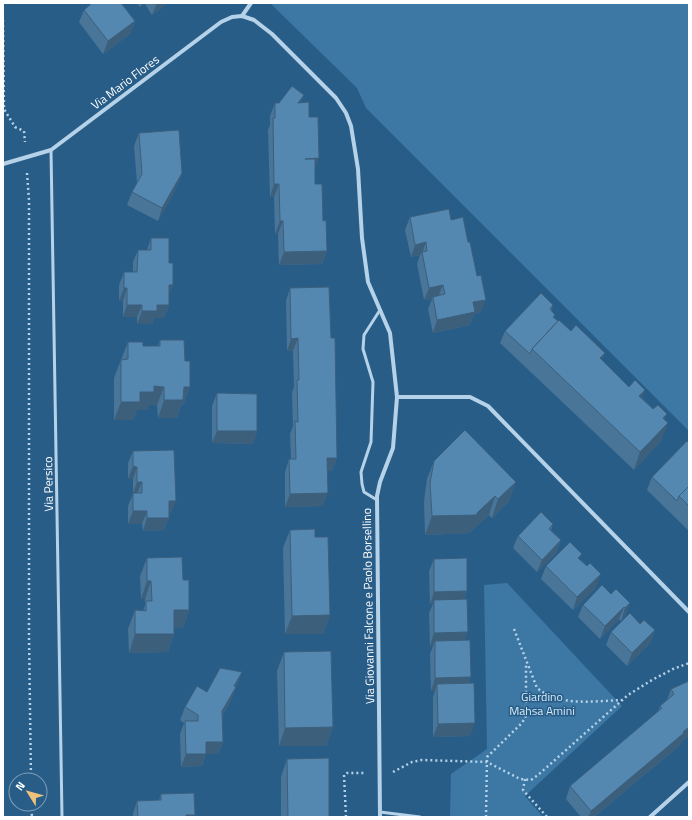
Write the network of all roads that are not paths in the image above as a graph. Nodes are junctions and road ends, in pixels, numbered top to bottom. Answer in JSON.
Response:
{"nodes":[{"id":1,"x":251,"y":3,"type":"edge"},
{"id":2,"x":242,"y":16,"type":"junction"},
{"id":3,"x":51,"y":150,"type":"junction"},
{"id":4,"x":3,"y":164,"type":"edge"},
{"id":5,"x":380,"y":310,"type":"junction"},
{"id":6,"x":397,"y":397,"type":"junction"},
{"id":7,"x":377,"y":500,"type":"junction"},
{"id":8,"x":689,"y":612,"type":"edge"},
{"id":9,"x":689,"y":782,"type":"edge"},
{"id":10,"x":380,"y":812,"type":"junction"},
{"id":11,"x":62,"y":817,"type":"edge"},
{"id":12,"x":380,"y":817,"type":"edge"},
{"id":13,"x":420,"y":817,"type":"edge"},
{"id":14,"x":650,"y":817,"type":"edge"}],
"edges":[{"from":1,"to":2,"type":"street"},
{"from":2,"to":3,"type":"street","name":"Via Mario Flores"},
{"from":2,"to":5,"type":"street","name":"Via Giovanni Falcone e Paolo Borsellino"},
{"from":3,"to":4,"type":"street","name":"Via Mario Flores"},
{"from":3,"to":11,"type":"lane","name":"Via Persico"},
{"from":5,"to":6,"type":"street","name":"Via Giovanni Falcone e Paolo Borsellino"},
{"from":5,"to":7,"type":"lane"},
{"from":6,"to":7,"type":"street","name":"Via Giovanni Falcone e Paolo Borsellino"},
{"from":6,"to":8,"type":"street"},
{"from":7,"to":10,"type":"street","name":"Via Giovanni Falcone e Paolo Borsellino"},
{"from":9,"to":14,"type":"street"},
{"from":10,"to":12,"type":"street","name":"Via Giovanni Falcone e Paolo Borsellino"},
{"from":10,"to":13,"type":"lane"}]}
